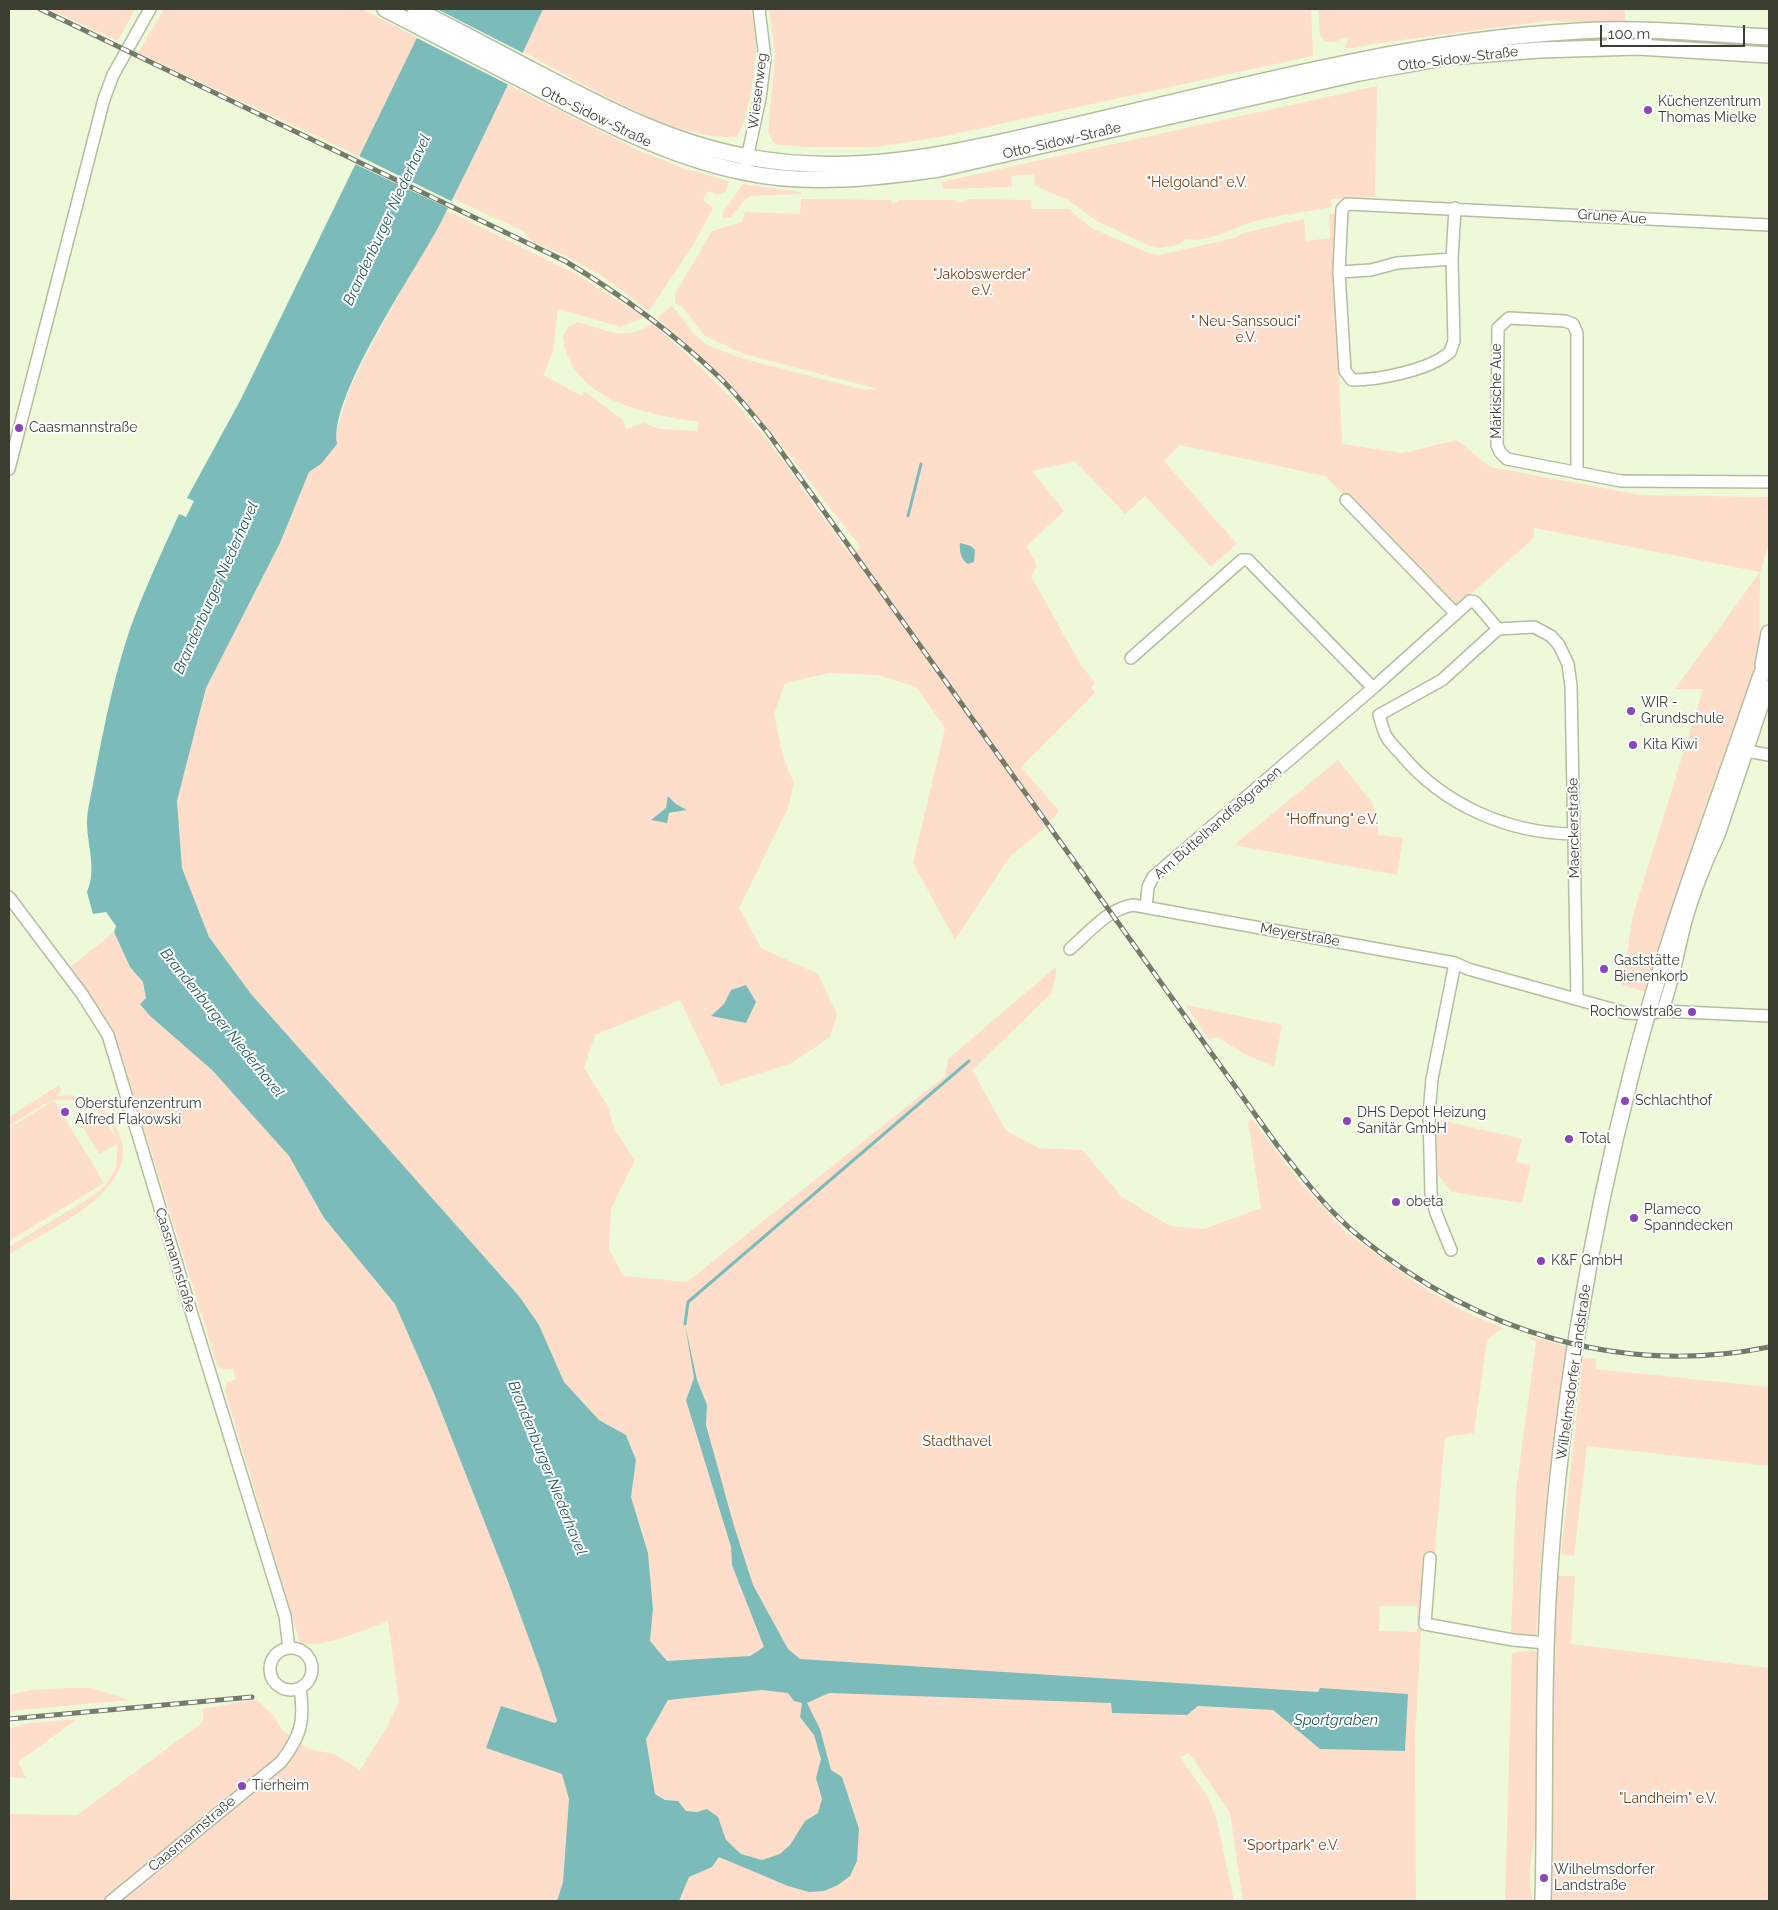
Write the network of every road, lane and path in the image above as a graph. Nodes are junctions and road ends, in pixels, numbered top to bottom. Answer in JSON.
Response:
{"nodes":[{"id":1,"x":150,"y":9,"type":"edge"},
{"id":2,"x":385,"y":9,"type":"edge"},
{"id":3,"x":759,"y":9,"type":"edge"},
{"id":4,"x":410,"y":14,"type":"edge"},
{"id":5,"x":1769,"y":38,"type":"edge"},
{"id":6,"x":1769,"y":55,"type":"edge"},
{"id":7,"x":530,"y":77,"type":"junction"},
{"id":8,"x":748,"y":158,"type":"junction"},
{"id":9,"x":744,"y":172,"type":"junction"},
{"id":10,"x":1455,"y":208,"type":"junction"},
{"id":11,"x":1769,"y":225,"type":"edge"},
{"id":12,"x":1452,"y":259,"type":"junction"},
{"id":13,"x":1339,"y":272,"type":"junction"},
{"id":14,"x":9,"y":469,"type":"edge"},
{"id":15,"x":1577,"y":473,"type":"junction"},
{"id":16,"x":1769,"y":482,"type":"edge"},
{"id":17,"x":1346,"y":500,"type":"dead end"},
{"id":18,"x":1456,"y":614,"type":"junction"},
{"id":19,"x":1498,"y":629,"type":"junction"},
{"id":20,"x":1769,"y":633,"type":"edge"},
{"id":21,"x":1769,"y":657,"type":"edge"},
{"id":22,"x":1131,"y":658,"type":"dead end"},
{"id":23,"x":1765,"y":680,"type":"edge"},
{"id":24,"x":1373,"y":688,"type":"junction"},
{"id":25,"x":1769,"y":755,"type":"edge"},
{"id":26,"x":1742,"y":756,"type":"junction"},
{"id":27,"x":1573,"y":834,"type":"junction"},
{"id":28,"x":9,"y":897,"type":"edge"},
{"id":29,"x":1146,"y":907,"type":"junction"},
{"id":30,"x":1070,"y":949,"type":"dead end"},
{"id":31,"x":1454,"y":963,"type":"junction"},
{"id":32,"x":1577,"y":999,"type":"junction"},
{"id":33,"x":1655,"y":1012,"type":"junction"},
{"id":34,"x":1769,"y":1016,"type":"edge"},
{"id":35,"x":1451,"y":1250,"type":"dead end"},
{"id":36,"x":1430,"y":1558,"type":"dead end"},
{"id":37,"x":1546,"y":1643,"type":"junction"},
{"id":38,"x":289,"y":1648,"type":"junction"},
{"id":39,"x":300,"y":1688,"type":"junction"},
{"id":40,"x":111,"y":1901,"type":"edge"},
{"id":41,"x":1543,"y":1901,"type":"edge"}],
"edges":[{"from":1,"to":14,"type":"street"},
{"from":2,"to":4,"type":"main road","name":"Otto-Sidow-Straße"},
{"from":3,"to":8,"type":"street","name":"Wiesenweg"},
{"from":4,"to":7,"type":"main road","name":"Otto-Sidow-Straße"},
{"from":5,"to":8,"type":"main road","name":"Otto-Sidow-Straße"},
{"from":6,"to":9,"type":"main road","name":"Otto-Sidow-Straße"},
{"from":7,"to":8,"type":"main road","name":"Otto-Sidow-Straße"},
{"from":7,"to":9,"type":"main road","name":"Otto-Sidow-Straße"},
{"from":8,"to":9,"type":"street","name":"Wiesenweg"},
{"from":10,"to":11,"type":"street","name":"Grüne Aue"},
{"from":10,"to":12,"type":"street","name":"Grüne Aue"},
{"from":10,"to":13,"type":"street","name":"Grüne Aue"},
{"from":12,"to":13,"type":"street"},
{"from":12,"to":13,"type":"street","name":"Grüne Aue"},
{"from":15,"to":15,"type":"street","name":"Märkische Aue"},
{"from":15,"to":16,"type":"street","name":"Märkische Aue"},
{"from":17,"to":18,"type":"street"},
{"from":18,"to":19,"type":"street","name":"Am Büttelhandfaßgraben"},
{"from":18,"to":24,"type":"street","name":"Am Büttelhandfaßgraben"},
{"from":19,"to":27,"type":"street","name":"Maerckerstraße"},
{"from":19,"to":27,"type":"street"},
{"from":20,"to":23,"type":"main road","name":"Wilhelmsdorfer Landstraße"},
{"from":21,"to":23,"type":"main road","name":"Wilhelmsdorfer Landstraße"},
{"from":22,"to":24,"type":"street"},
{"from":23,"to":26,"type":"main road","name":"Wilhelmsdorfer Landstraße"},
{"from":24,"to":29,"type":"street","name":"Am Büttelhandfaßgraben"},
{"from":25,"to":26,"type":"street"},
{"from":26,"to":33,"type":"main road","name":"Wilhelmsdorfer Landstraße"},
{"from":27,"to":32,"type":"street","name":"Maerckerstraße"},
{"from":28,"to":38,"type":"street","name":"Caasmannstraße"},
{"from":29,"to":30,"type":"street"},
{"from":29,"to":31,"type":"street","name":"Meyerstraße"},
{"from":31,"to":32,"type":"street","name":"Meyerstraße"},
{"from":31,"to":35,"type":"street"},
{"from":32,"to":33,"type":"street","name":"Meyerstraße"},
{"from":33,"to":34,"type":"street"},
{"from":33,"to":37,"type":"main road","name":"Wilhelmsdorfer Landstraße"},
{"from":36,"to":37,"type":"street"},
{"from":37,"to":41,"type":"main road","name":"Wilhelmsdorfer Landstraße"},
{"from":38,"to":39,"type":"street"},
{"from":38,"to":39,"type":"street"},
{"from":39,"to":40,"type":"street","name":"Caasmannstraße"}]}
